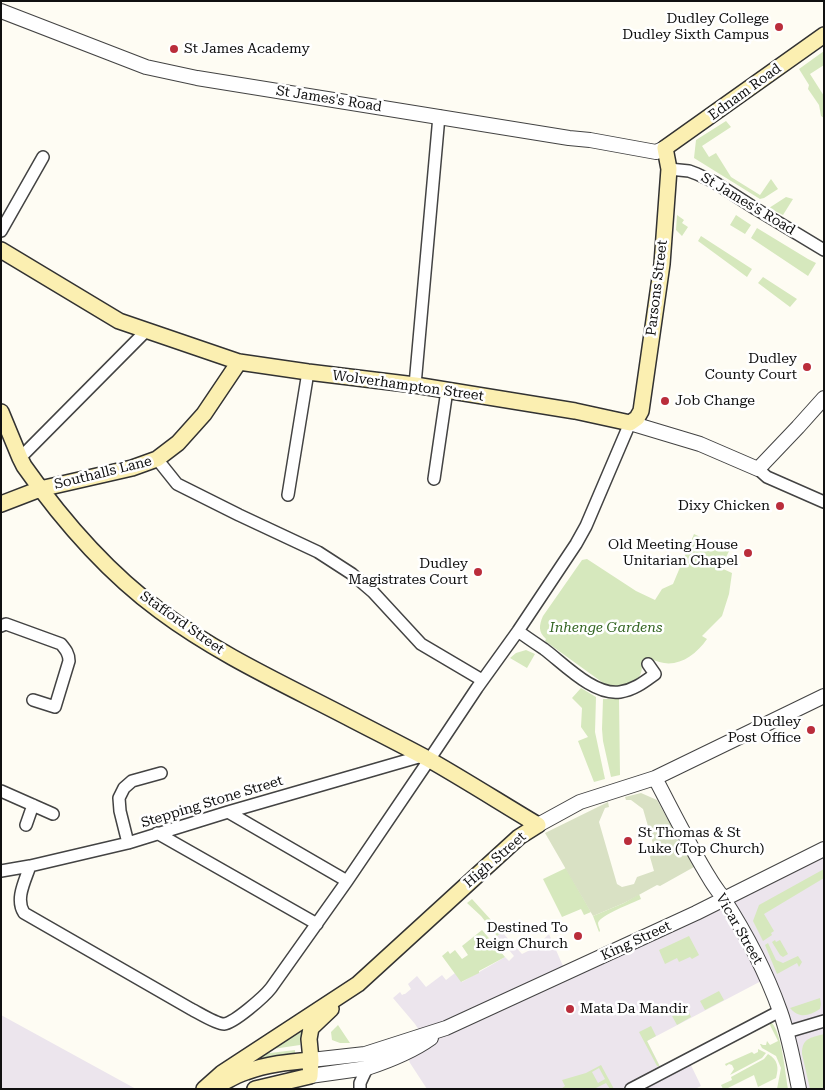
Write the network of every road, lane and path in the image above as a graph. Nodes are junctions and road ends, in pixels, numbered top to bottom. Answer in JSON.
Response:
{"nodes":[{"id":1,"x":1,"y":10,"type":"edge"},
{"id":2,"x":824,"y":35,"type":"edge"},
{"id":3,"x":440,"y":116,"type":"junction"},
{"id":4,"x":666,"y":148,"type":"junction"},
{"id":5,"x":43,"y":156,"type":"dead end"},
{"id":6,"x":669,"y":170,"type":"junction"},
{"id":7,"x":1,"y":231,"type":"edge"},
{"id":8,"x":1,"y":250,"type":"edge"},
{"id":9,"x":824,"y":250,"type":"edge"},
{"id":10,"x":146,"y":331,"type":"junction"},
{"id":11,"x":239,"y":362,"type":"junction"},
{"id":12,"x":308,"y":372,"type":"junction"},
{"id":13,"x":415,"y":384,"type":"junction"},
{"id":14,"x":447,"y":390,"type":"junction"},
{"id":15,"x":821,"y":406,"type":"edge"},
{"id":16,"x":1,"y":412,"type":"edge"},
{"id":17,"x":630,"y":423,"type":"junction"},
{"id":18,"x":20,"y":458,"type":"junction"},
{"id":19,"x":157,"y":459,"type":"junction"},
{"id":20,"x":758,"y":469,"type":"junction"},
{"id":21,"x":434,"y":479,"type":"dead end"},
{"id":22,"x":40,"y":488,"type":"junction"},
{"id":23,"x":288,"y":495,"type":"dead end"},
{"id":24,"x":824,"y":502,"type":"edge"},
{"id":25,"x":1,"y":504,"type":"edge"},
{"id":26,"x":1,"y":626,"type":"edge"},
{"id":27,"x":518,"y":631,"type":"junction"},
{"id":28,"x":648,"y":664,"type":"dead end"},
{"id":29,"x":482,"y":680,"type":"junction"},
{"id":30,"x":824,"y":696,"type":"edge"},
{"id":31,"x":33,"y":700,"type":"dead end"},
{"id":32,"x":426,"y":758,"type":"junction"},
{"id":33,"x":161,"y":772,"type":"dead end"},
{"id":34,"x":655,"y":778,"type":"junction"},
{"id":35,"x":1,"y":791,"type":"edge"},
{"id":36,"x":33,"y":805,"type":"junction"},
{"id":37,"x":228,"y":812,"type":"junction"},
{"id":38,"x":53,"y":814,"type":"dead end"},
{"id":39,"x":26,"y":825,"type":"dead end"},
{"id":40,"x":538,"y":825,"type":"junction"},
{"id":41,"x":157,"y":833,"type":"junction"},
{"id":42,"x":128,"y":843,"type":"junction"},
{"id":43,"x":824,"y":849,"type":"edge"},
{"id":44,"x":30,"y":866,"type":"junction"},
{"id":45,"x":5,"y":871,"type":"edge"},
{"id":46,"x":346,"y":881,"type":"junction"},
{"id":47,"x":724,"y":899,"type":"junction"},
{"id":48,"x":317,"y":924,"type":"junction"},
{"id":49,"x":358,"y":984,"type":"junction"},
{"id":50,"x":780,"y":1011,"type":"junction"},
{"id":51,"x":824,"y":1021,"type":"edge"},
{"id":52,"x":446,"y":1028,"type":"junction"},
{"id":53,"x":786,"y":1032,"type":"junction"},
{"id":54,"x":312,"y":1060,"type":"junction"},
{"id":55,"x":367,"y":1068,"type":"junction"},
{"id":56,"x":310,"y":1076,"type":"junction"},
{"id":57,"x":204,"y":1089,"type":"edge"},
{"id":58,"x":212,"y":1089,"type":"edge"},
{"id":59,"x":255,"y":1089,"type":"edge"},
{"id":60,"x":360,"y":1089,"type":"edge"},
{"id":61,"x":631,"y":1089,"type":"edge"},
{"id":62,"x":798,"y":1089,"type":"edge"}],
"edges":[{"from":1,"to":3,"type":"street","name":"St James's Road"},
{"from":2,"to":4,"type":"main road","name":"Ednam Road"},
{"from":3,"to":4,"type":"street","name":"St James's Road"},
{"from":3,"to":13,"type":"street"},
{"from":4,"to":6,"type":"main road","name":"Parsons Street"},
{"from":5,"to":7,"type":"street"},
{"from":6,"to":9,"type":"street","name":"St James's Road"},
{"from":6,"to":17,"type":"main road","name":"Parsons Street"},
{"from":8,"to":10,"type":"main road","name":"Wolverhampton Street"},
{"from":10,"to":11,"type":"main road","name":"Wolverhampton Street"},
{"from":10,"to":18,"type":"street"},
{"from":11,"to":12,"type":"main road","name":"Wolverhampton Street"},
{"from":11,"to":19,"type":"main road","name":"Southalls Lane"},
{"from":12,"to":13,"type":"main road","name":"Wolverhampton Street"},
{"from":12,"to":23,"type":"street"},
{"from":13,"to":14,"type":"main road","name":"Wolverhampton Street"},
{"from":14,"to":17,"type":"main road","name":"Wolverhampton Street"},
{"from":14,"to":21,"type":"street"},
{"from":15,"to":20,"type":"street"},
{"from":16,"to":18,"type":"main road","name":"Stafford Street"},
{"from":17,"to":20,"type":"street","name":"Wolverhampton Street"},
{"from":17,"to":27,"type":"street"},
{"from":18,"to":22,"type":"main road","name":"Stafford Street"},
{"from":19,"to":22,"type":"main road","name":"Southalls Lane"},
{"from":19,"to":29,"type":"street"},
{"from":20,"to":24,"type":"street","name":"Wolverhampton Street"},
{"from":22,"to":25,"type":"main road","name":"Southalls Lane"},
{"from":22,"to":32,"type":"main road","name":"Stafford Street"},
{"from":26,"to":31,"type":"street"},
{"from":27,"to":28,"type":"street"},
{"from":27,"to":29,"type":"street"},
{"from":29,"to":32,"type":"street"},
{"from":30,"to":34,"type":"street","name":"High Street"},
{"from":32,"to":37,"type":"street","name":"Stepping Stone Street"},
{"from":32,"to":40,"type":"main road","name":"Stafford Street"},
{"from":32,"to":46,"type":"street"},
{"from":33,"to":42,"type":"street"},
{"from":34,"to":40,"type":"street","name":"High Street"},
{"from":34,"to":47,"type":"street","name":"Vicar Street"},
{"from":35,"to":36,"type":"street"},
{"from":36,"to":38,"type":"street"},
{"from":36,"to":39,"type":"street"},
{"from":37,"to":41,"type":"street","name":"Stepping Stone Street"},
{"from":37,"to":46,"type":"street"},
{"from":40,"to":49,"type":"main road","name":"High Street"},
{"from":41,"to":42,"type":"street","name":"Stepping Stone Street"},
{"from":41,"to":48,"type":"street"},
{"from":42,"to":44,"type":"street","name":"Stepping Stone Street"},
{"from":43,"to":47,"type":"street","name":"King Street"},
{"from":44,"to":45,"type":"street","name":"Stepping Stone Street"},
{"from":44,"to":48,"type":"street"},
{"from":46,"to":48,"type":"street"},
{"from":47,"to":50,"type":"street","name":"Vicar Street"},
{"from":47,"to":52,"type":"street","name":"King Street"},
{"from":49,"to":54,"type":"main road"},
{"from":49,"to":57,"type":"main road","name":"High Street"},
{"from":50,"to":53,"type":"street","name":"Vicar Street"},
{"from":50,"to":61,"type":"street"},
{"from":51,"to":53,"type":"street"},
{"from":52,"to":54,"type":"street","name":"King Street"},
{"from":52,"to":55,"type":"street","name":"King Street"},
{"from":53,"to":62,"type":"street","name":"Vicar Street"},
{"from":54,"to":56,"type":"main road"},
{"from":54,"to":58,"type":"main road"},
{"from":55,"to":56,"type":"street","name":"King Street"},
{"from":55,"to":60,"type":"street"},
{"from":56,"to":59,"type":"main road"}]}
